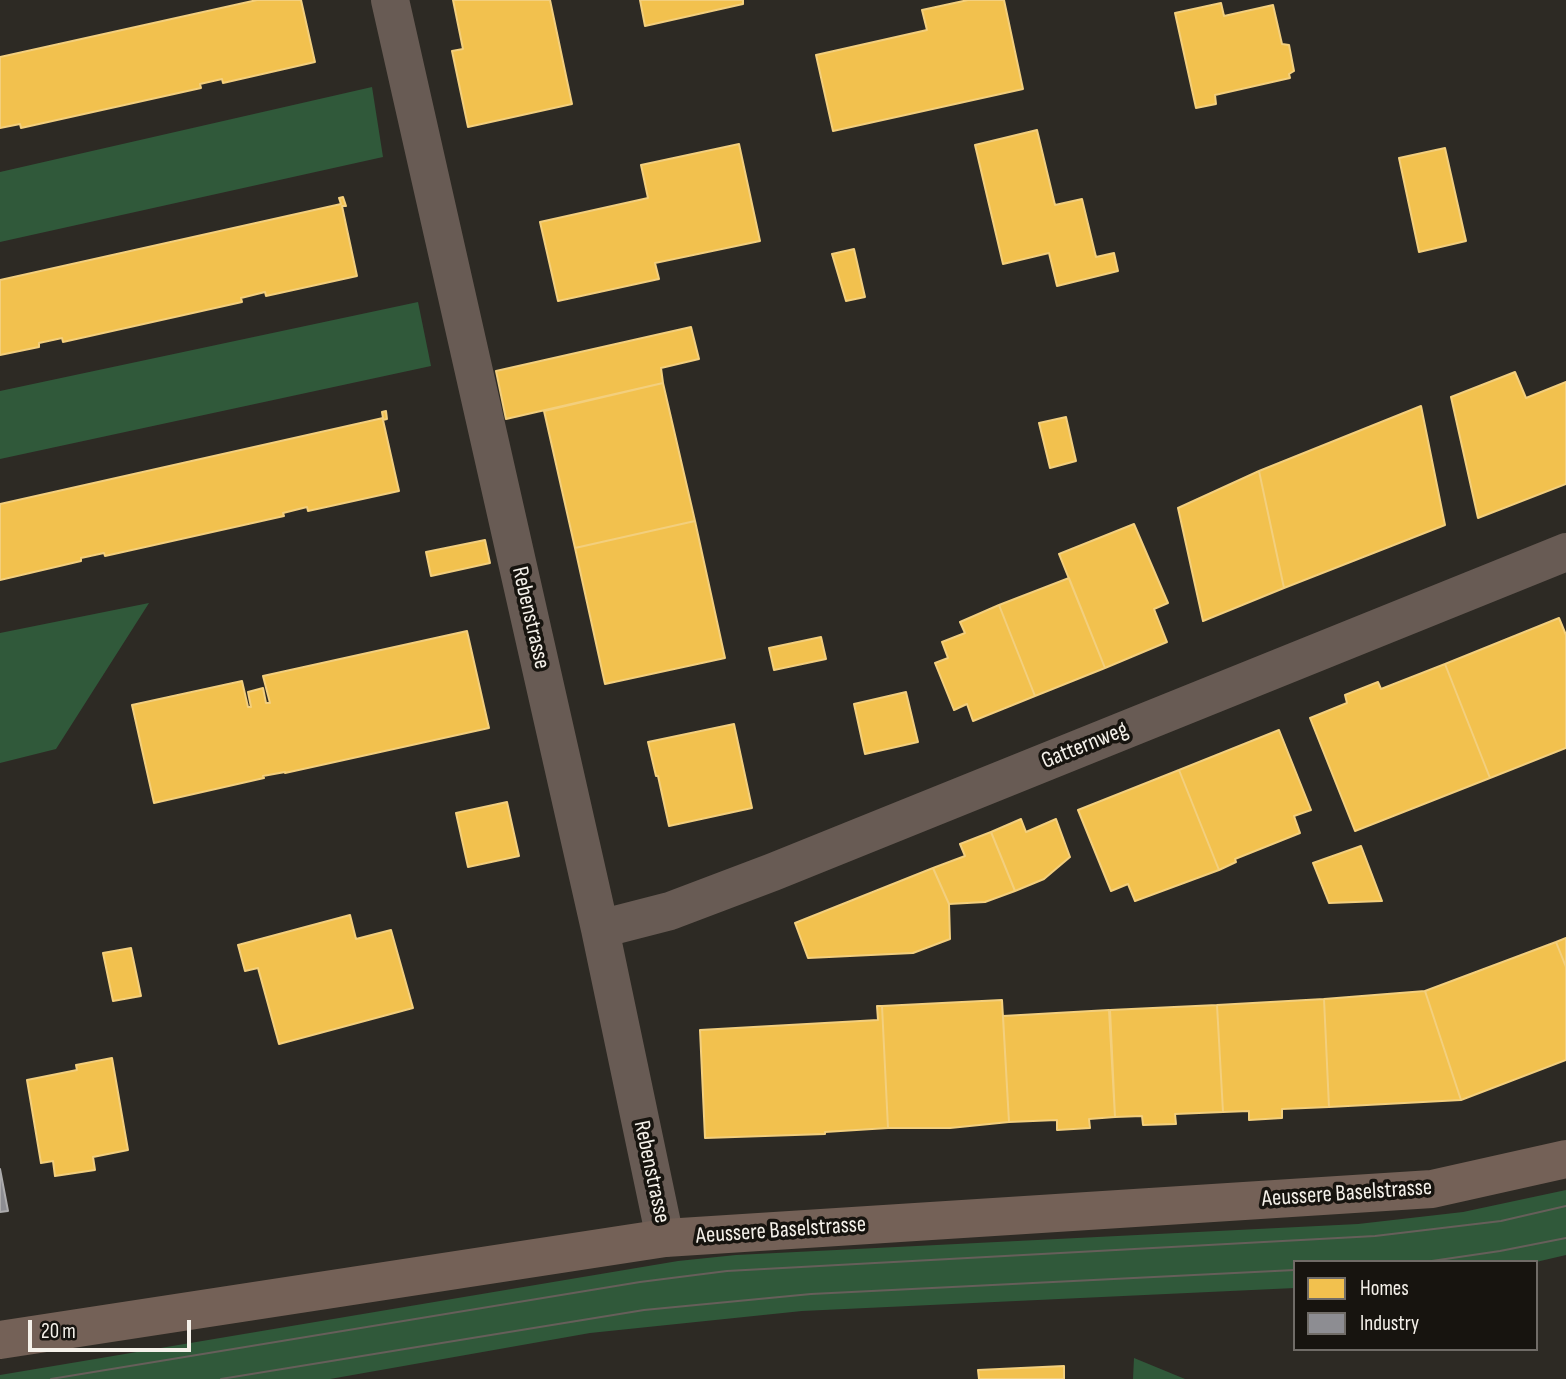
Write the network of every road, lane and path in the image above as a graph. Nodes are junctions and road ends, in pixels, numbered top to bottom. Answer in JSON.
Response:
{"nodes":[{"id":1,"x":390,"y":0,"type":"edge"},
{"id":2,"x":1566,"y":552,"type":"edge"},
{"id":3,"x":600,"y":929,"type":"junction"},
{"id":4,"x":1566,"y":1159,"type":"edge"},
{"id":5,"x":665,"y":1238,"type":"junction"},
{"id":6,"x":0,"y":1340,"type":"edge"}],
"edges":[{"from":1,"to":3,"type":"street","name":"Rebenstrasse"},
{"from":2,"to":3,"type":"street","name":"Gatternweg"},
{"from":3,"to":5,"type":"street","name":"Rebenstrasse"},
{"from":4,"to":5,"type":"main road","name":"Aeussere Baselstrasse"},
{"from":5,"to":6,"type":"main road","name":"Aeussere Baselstrasse"}]}
